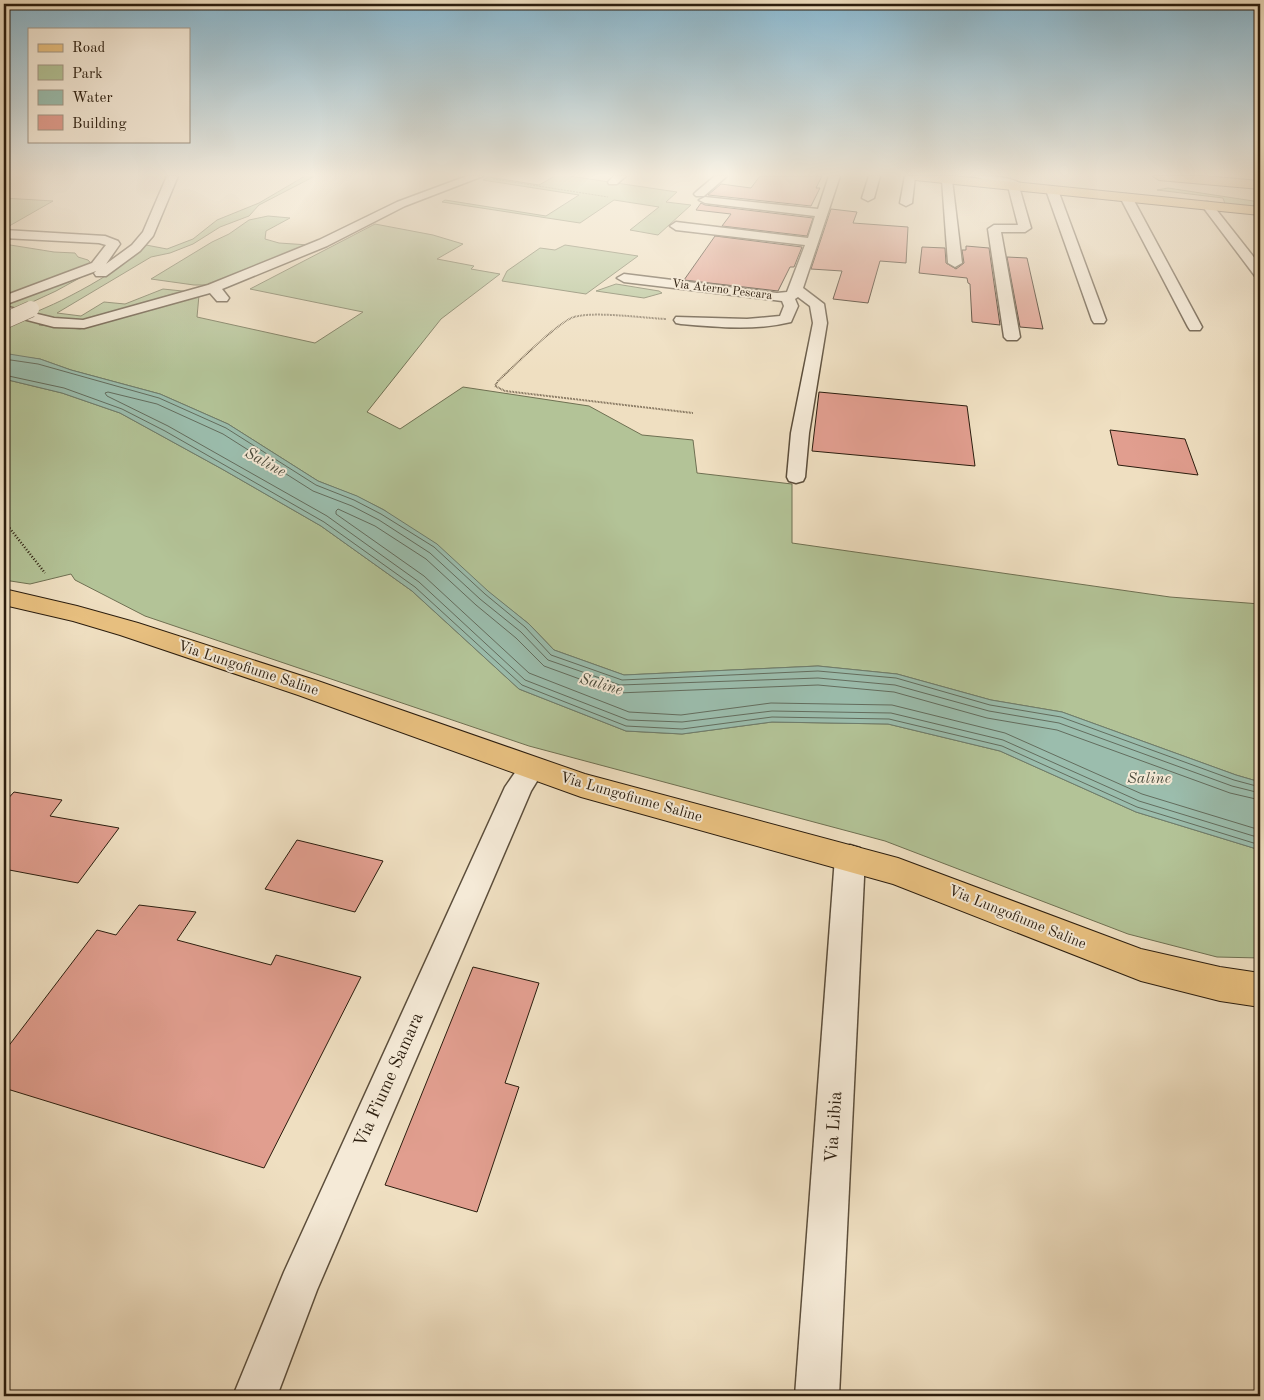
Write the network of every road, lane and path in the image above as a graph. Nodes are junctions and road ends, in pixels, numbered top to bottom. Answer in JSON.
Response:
{"nodes":[{"id":1,"x":107,"y":241,"type":"edge"},
{"id":2,"x":142,"y":241,"type":"edge"},
{"id":3,"x":326,"y":241,"type":"edge"},
{"id":4,"x":806,"y":241,"type":"edge"},
{"id":5,"x":952,"y":241,"type":"edge"},
{"id":6,"x":996,"y":241,"type":"edge"},
{"id":7,"x":1071,"y":241,"type":"edge"},
{"id":8,"x":1154,"y":241,"type":"edge"},
{"id":9,"x":1235,"y":241,"type":"edge"},
{"id":10,"x":812,"y":242,"type":"joint"},
{"id":11,"x":103,"y":257,"type":"junction"},
{"id":12,"x":118,"y":262,"type":"junction"},
{"id":13,"x":955,"y":263,"type":"dead end"},
{"id":14,"x":1260,"y":273,"type":"edge"},
{"id":15,"x":624,"y":278,"type":"dead end"},
{"id":16,"x":75,"y":288,"type":"dead end"},
{"id":17,"x":791,"y":293,"type":"junction"},
{"id":18,"x":4,"y":301,"type":"edge"},
{"id":19,"x":35,"y":307,"type":"dead end"},
{"id":20,"x":4,"y":310,"type":"edge"},
{"id":21,"x":681,"y":320,"type":"joint"},
{"id":22,"x":1099,"y":320,"type":"dead end"},
{"id":23,"x":4,"y":322,"type":"edge"},
{"id":24,"x":1195,"y":327,"type":"dead end"},
{"id":25,"x":1012,"y":337,"type":"dead end"},
{"id":26,"x":693,"y":413,"type":"dead end"},
{"id":27,"x":796,"y":477,"type":"dead end"},
{"id":28,"x":4,"y":520,"type":"edge"},
{"id":29,"x":45,"y":573,"type":"dead end"},
{"id":30,"x":4,"y":597,"type":"edge"},
{"id":31,"x":532,"y":768,"type":"junction"},
{"id":32,"x":850,"y":857,"type":"junction"},
{"id":33,"x":1260,"y":990,"type":"edge"},
{"id":34,"x":255,"y":1396,"type":"edge"},
{"id":35,"x":817,"y":1396,"type":"edge"}],
"edges":[{"from":1,"to":11,"type":"street"},
{"from":2,"to":12,"type":"street"},
{"from":3,"to":20,"type":"street"},
{"from":4,"to":10,"type":"street"},
{"from":5,"to":13,"type":"street"},
{"from":6,"to":25,"type":"street"},
{"from":7,"to":22,"type":"street"},
{"from":8,"to":24,"type":"street"},
{"from":9,"to":14,"type":"street"},
{"from":10,"to":17,"type":"street"},
{"from":11,"to":12,"type":"street"},
{"from":11,"to":18,"type":"street"},
{"from":12,"to":16,"type":"street"},
{"from":15,"to":17,"type":"street","name":"Via Aterno Pescara"},
{"from":17,"to":21,"type":"street"},
{"from":17,"to":27,"type":"street"},
{"from":19,"to":23,"type":"street","bridge":true},
{"from":21,"to":26,"type":"path"},
{"from":28,"to":29,"type":"path"},
{"from":30,"to":31,"type":"main road","name":"Via Lungofiume Saline"},
{"from":31,"to":32,"type":"main road","name":"Via Lungofiume Saline"},
{"from":31,"to":34,"type":"street","name":"Via Fiume Samara"},
{"from":32,"to":33,"type":"main road","name":"Via Lungofiume Saline"},
{"from":32,"to":35,"type":"street","name":"Via Libia"}]}
